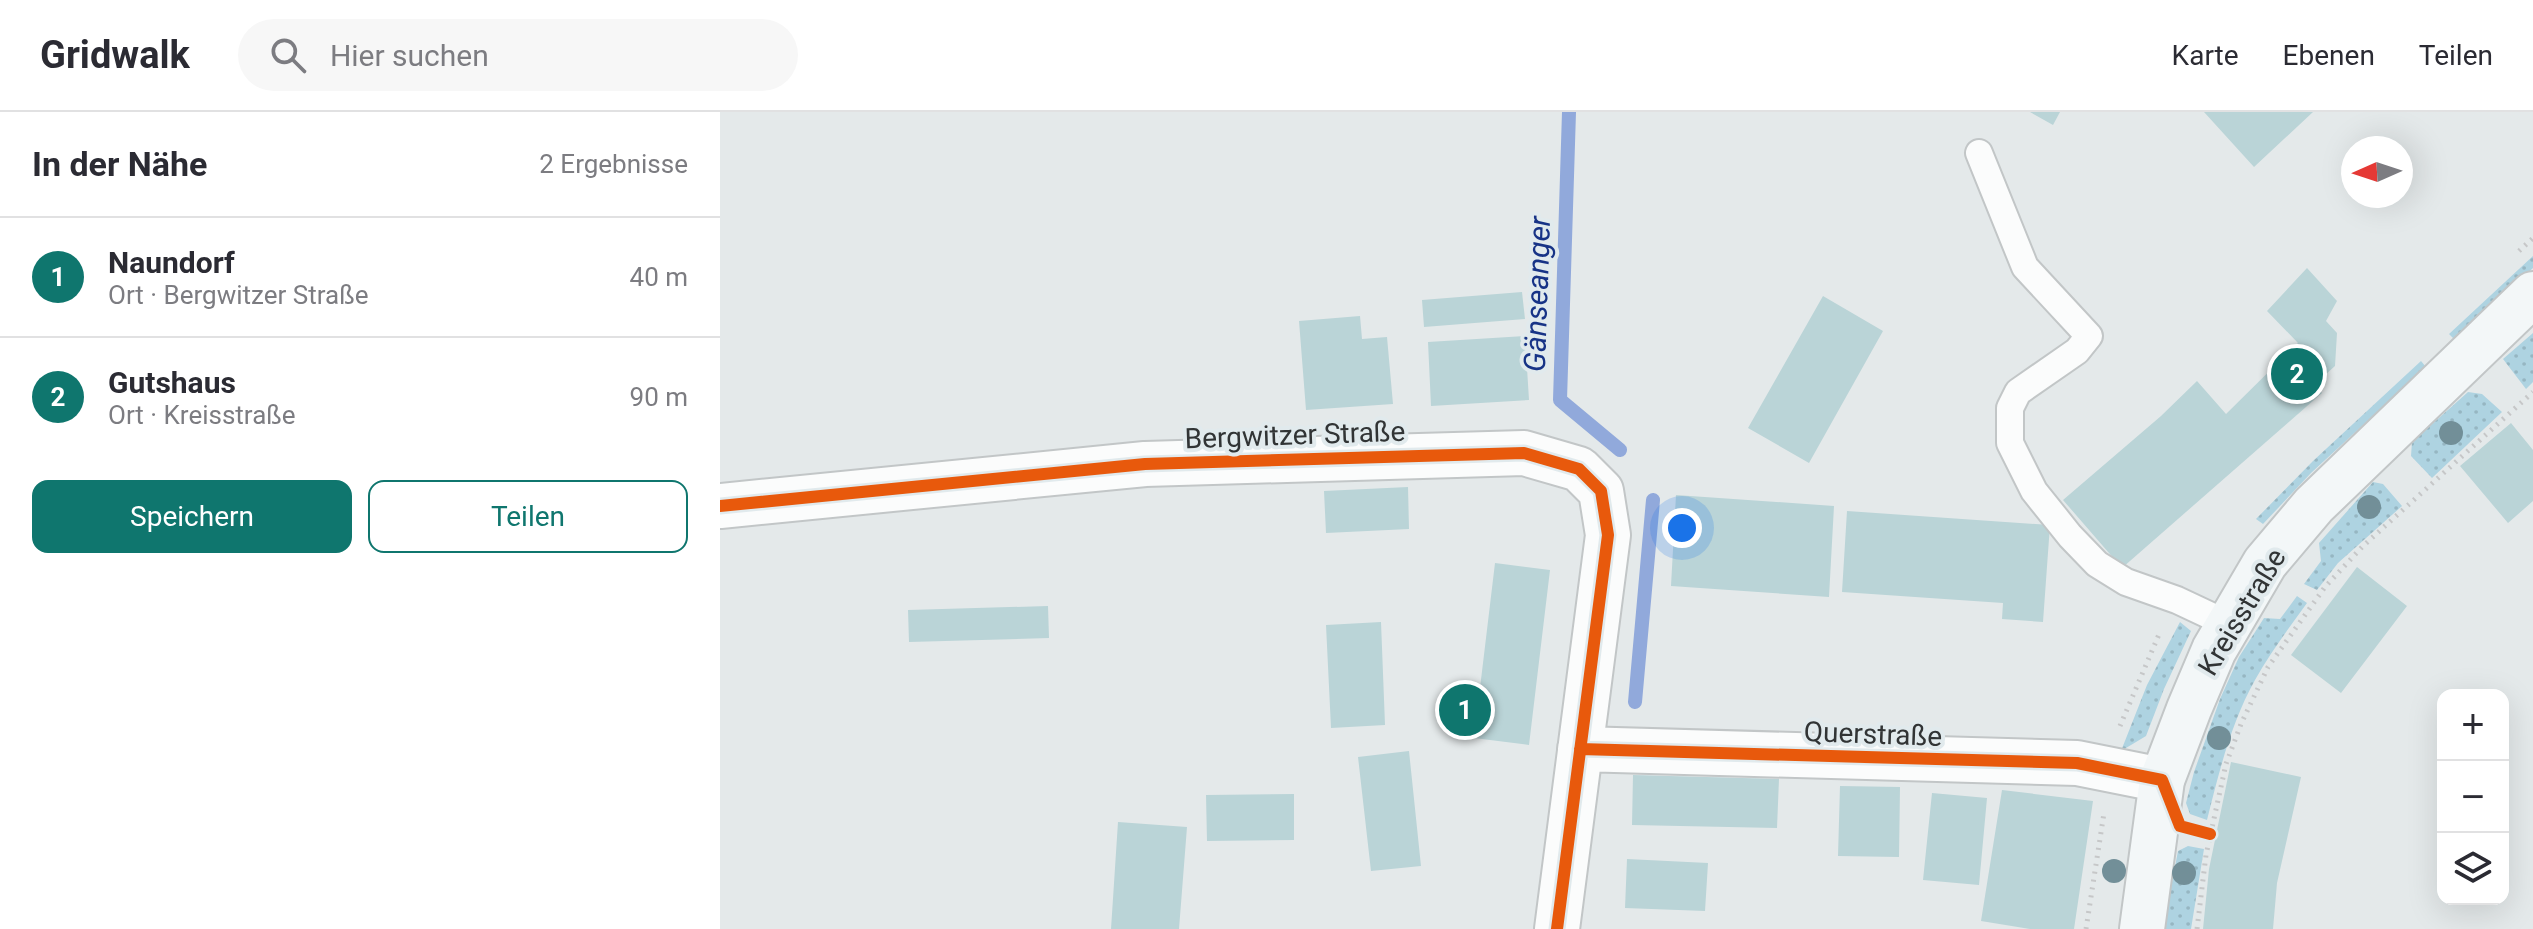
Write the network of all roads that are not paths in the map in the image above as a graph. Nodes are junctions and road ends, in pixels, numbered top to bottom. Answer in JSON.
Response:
{"nodes":[{"id":1,"x":1979,"y":153,"type":"dead end"},
{"id":2,"x":2533,"y":294,"type":"edge"},
{"id":3,"x":720,"y":506,"type":"edge"},
{"id":4,"x":2228,"y":624,"type":"junction"},
{"id":5,"x":1580,"y":749,"type":"junction"},
{"id":6,"x":2162,"y":780,"type":"junction"},
{"id":7,"x":1557,"y":929,"type":"edge"},
{"id":8,"x":2142,"y":929,"type":"edge"}],
"edges":[{"from":1,"to":4,"type":"lane"},
{"from":2,"to":4,"type":"main road","name":"Kreisstraße"},
{"from":3,"to":5,"type":"street","name":"Bergwitzer Straße"},
{"from":4,"to":6,"type":"main road","name":"Kreisstraße"},
{"from":5,"to":6,"type":"street","name":"Querstraße"},
{"from":5,"to":7,"type":"street","name":"Bergwitzer Straße"},
{"from":6,"to":8,"type":"main road","name":"Kreisstraße"}]}
